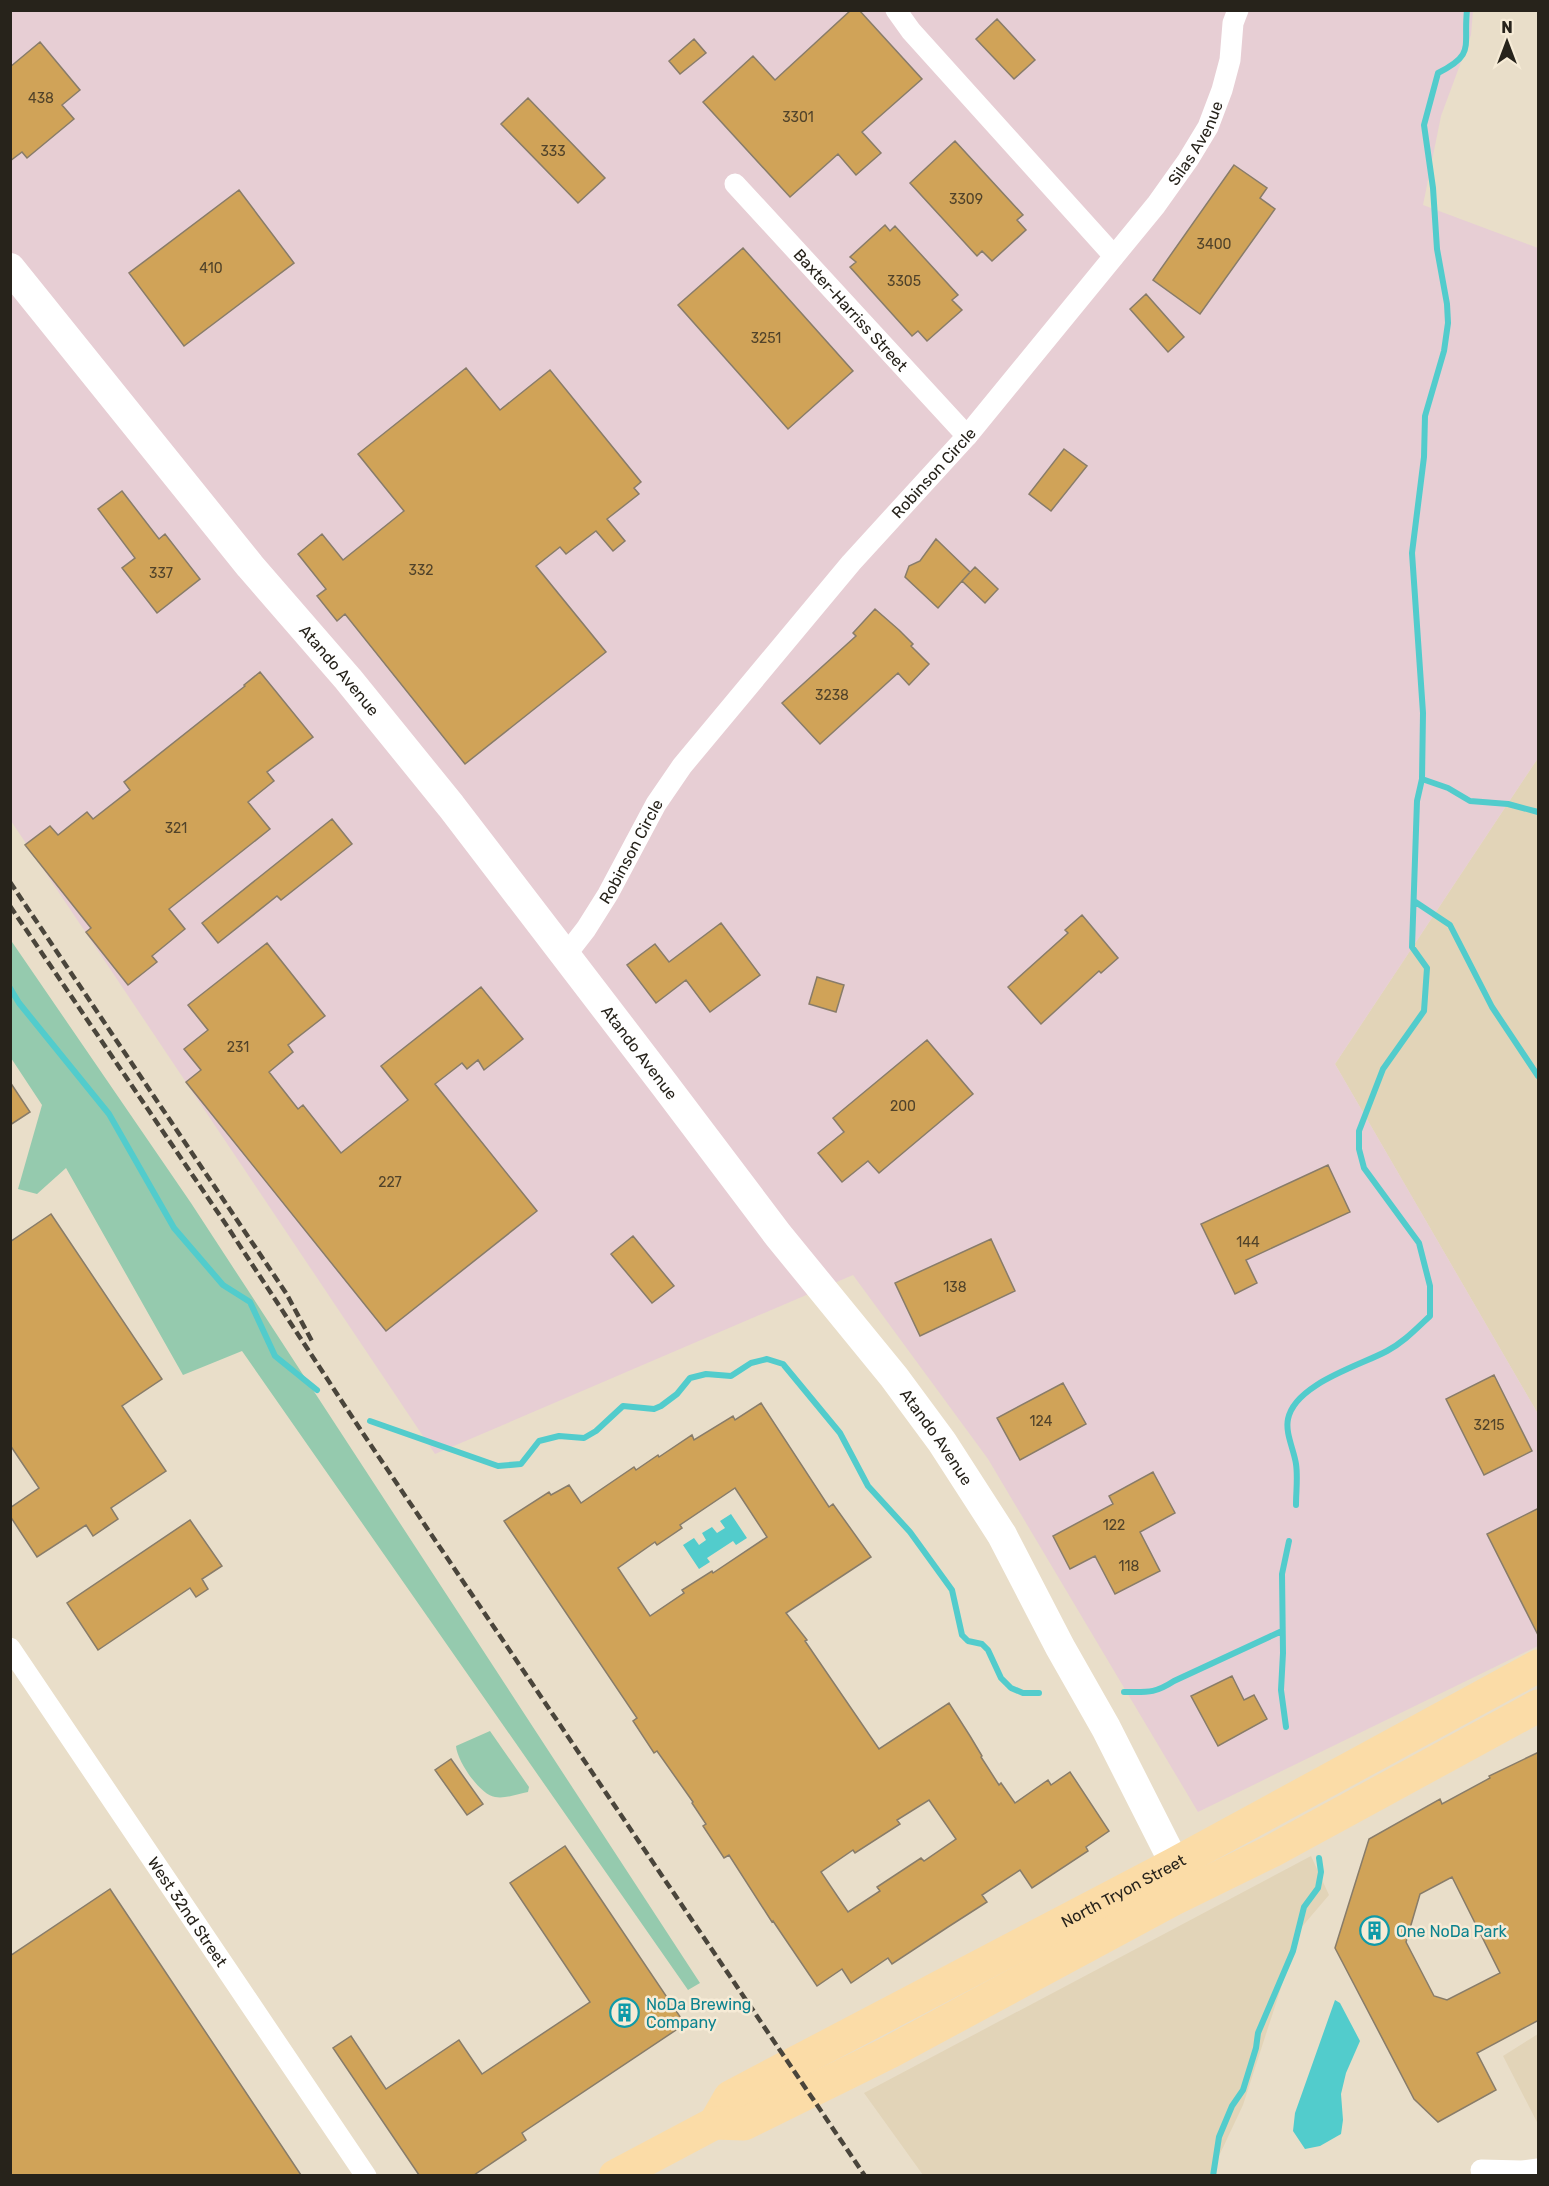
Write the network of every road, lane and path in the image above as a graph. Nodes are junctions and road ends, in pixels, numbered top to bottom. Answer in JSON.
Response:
{"nodes":[{"id":1,"x":896,"y":10,"type":"edge"},
{"id":2,"x":1238,"y":10,"type":"edge"},
{"id":3,"x":735,"y":184,"type":"dead end"},
{"id":4,"x":1114,"y":256,"type":"junction"},
{"id":5,"x":10,"y":268,"type":"edge"},
{"id":6,"x":967,"y":436,"type":"junction"},
{"id":7,"x":565,"y":956,"type":"junction"},
{"id":8,"x":10,"y":1648,"type":"edge"},
{"id":9,"x":1539,"y":1666,"type":"edge"},
{"id":10,"x":1539,"y":1706,"type":"edge"},
{"id":11,"x":1181,"y":1878,"type":"junction"},
{"id":12,"x":1539,"y":2169,"type":"edge"},
{"id":13,"x":1481,"y":2170,"type":"dead end"},
{"id":14,"x":366,"y":2175,"type":"edge"},
{"id":15,"x":615,"y":2175,"type":"edge"}],
"edges":[{"from":1,"to":4,"type":"street"},
{"from":2,"to":4,"type":"street","name":"Silas Avenue"},
{"from":3,"to":6,"type":"street","name":"Baxter-Harriss Street"},
{"from":4,"to":6,"type":"street","name":"Robinson Circle"},
{"from":5,"to":7,"type":"main road","name":"Atando Avenue"},
{"from":6,"to":7,"type":"street","name":"Robinson Circle"},
{"from":7,"to":11,"type":"main road","name":"Atando Avenue"},
{"from":8,"to":14,"type":"street","name":"West 32nd Street"},
{"from":9,"to":11,"type":"main road","name":"North Tryon Street"},
{"from":10,"to":11,"type":"main road","name":"North Tryon Street"},
{"from":11,"to":15,"type":"main road","name":"North Tryon Street"},
{"from":12,"to":13,"type":"street"}]}
